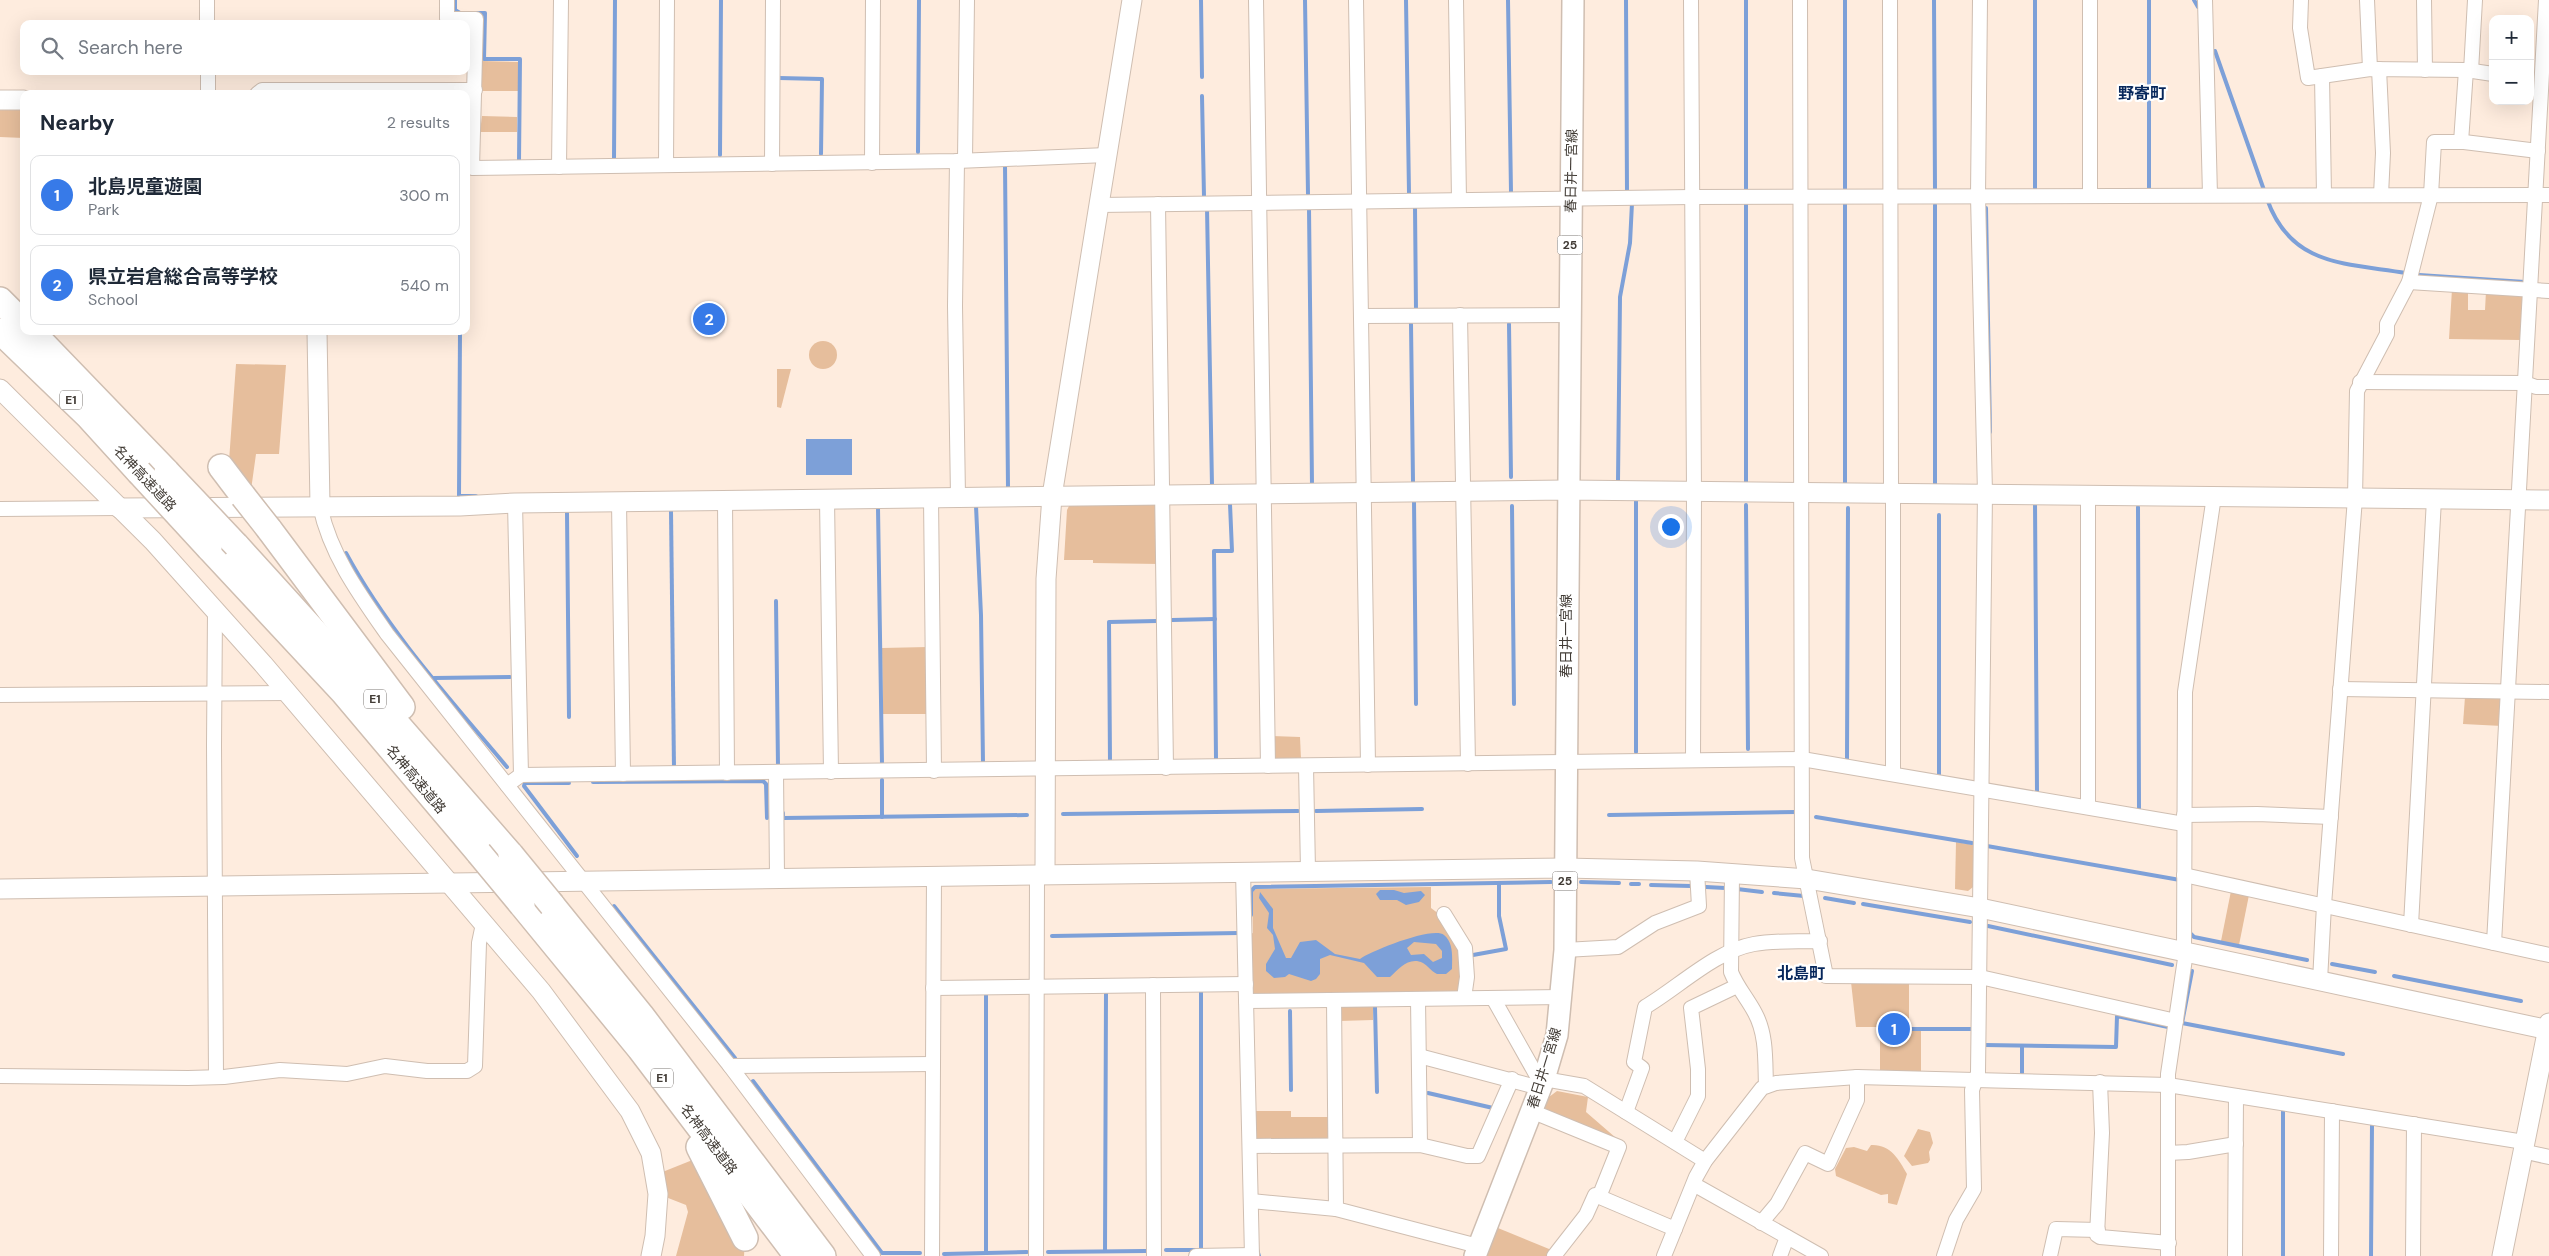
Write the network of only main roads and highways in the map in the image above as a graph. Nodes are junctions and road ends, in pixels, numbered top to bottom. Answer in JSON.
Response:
{"nodes":[{"id":1,"x":1573,"y":0,"type":"edge"},
{"id":2,"x":0,"y":300,"type":"edge"},
{"id":3,"x":20,"y":320,"type":"edge"},
{"id":4,"x":0,"y":331,"type":"edge"},
{"id":5,"x":35,"y":335,"type":"edge"},
{"id":6,"x":221,"y":467,"type":"dead end"},
{"id":7,"x":427,"y":761,"type":"junction"},
{"id":8,"x":640,"y":1049,"type":"junction"},
{"id":9,"x":746,"y":1238,"type":"dead end"},
{"id":10,"x":1477,"y":1251,"type":"edge"},
{"id":11,"x":797,"y":1256,"type":"edge"},
{"id":12,"x":823,"y":1256,"type":"edge"}],
"edges":[{"from":1,"to":10,"type":"main road","name":"春日井一宮線","number":"25"},
{"from":2,"to":3,"type":"highway"},
{"from":4,"to":8,"type":"highway","name":"名神高速道路","number":"E1","bridge":true},
{"from":5,"to":7,"type":"highway","name":"名神高速道路","number":"E1","bridge":true},
{"from":6,"to":7,"type":"highway","bridge":true},
{"from":7,"to":12,"type":"highway","name":"名神高速道路","number":"E1","bridge":true},
{"from":8,"to":9,"type":"highway"},
{"from":8,"to":11,"type":"highway","name":"名神高速道路","number":"E1"}]}
